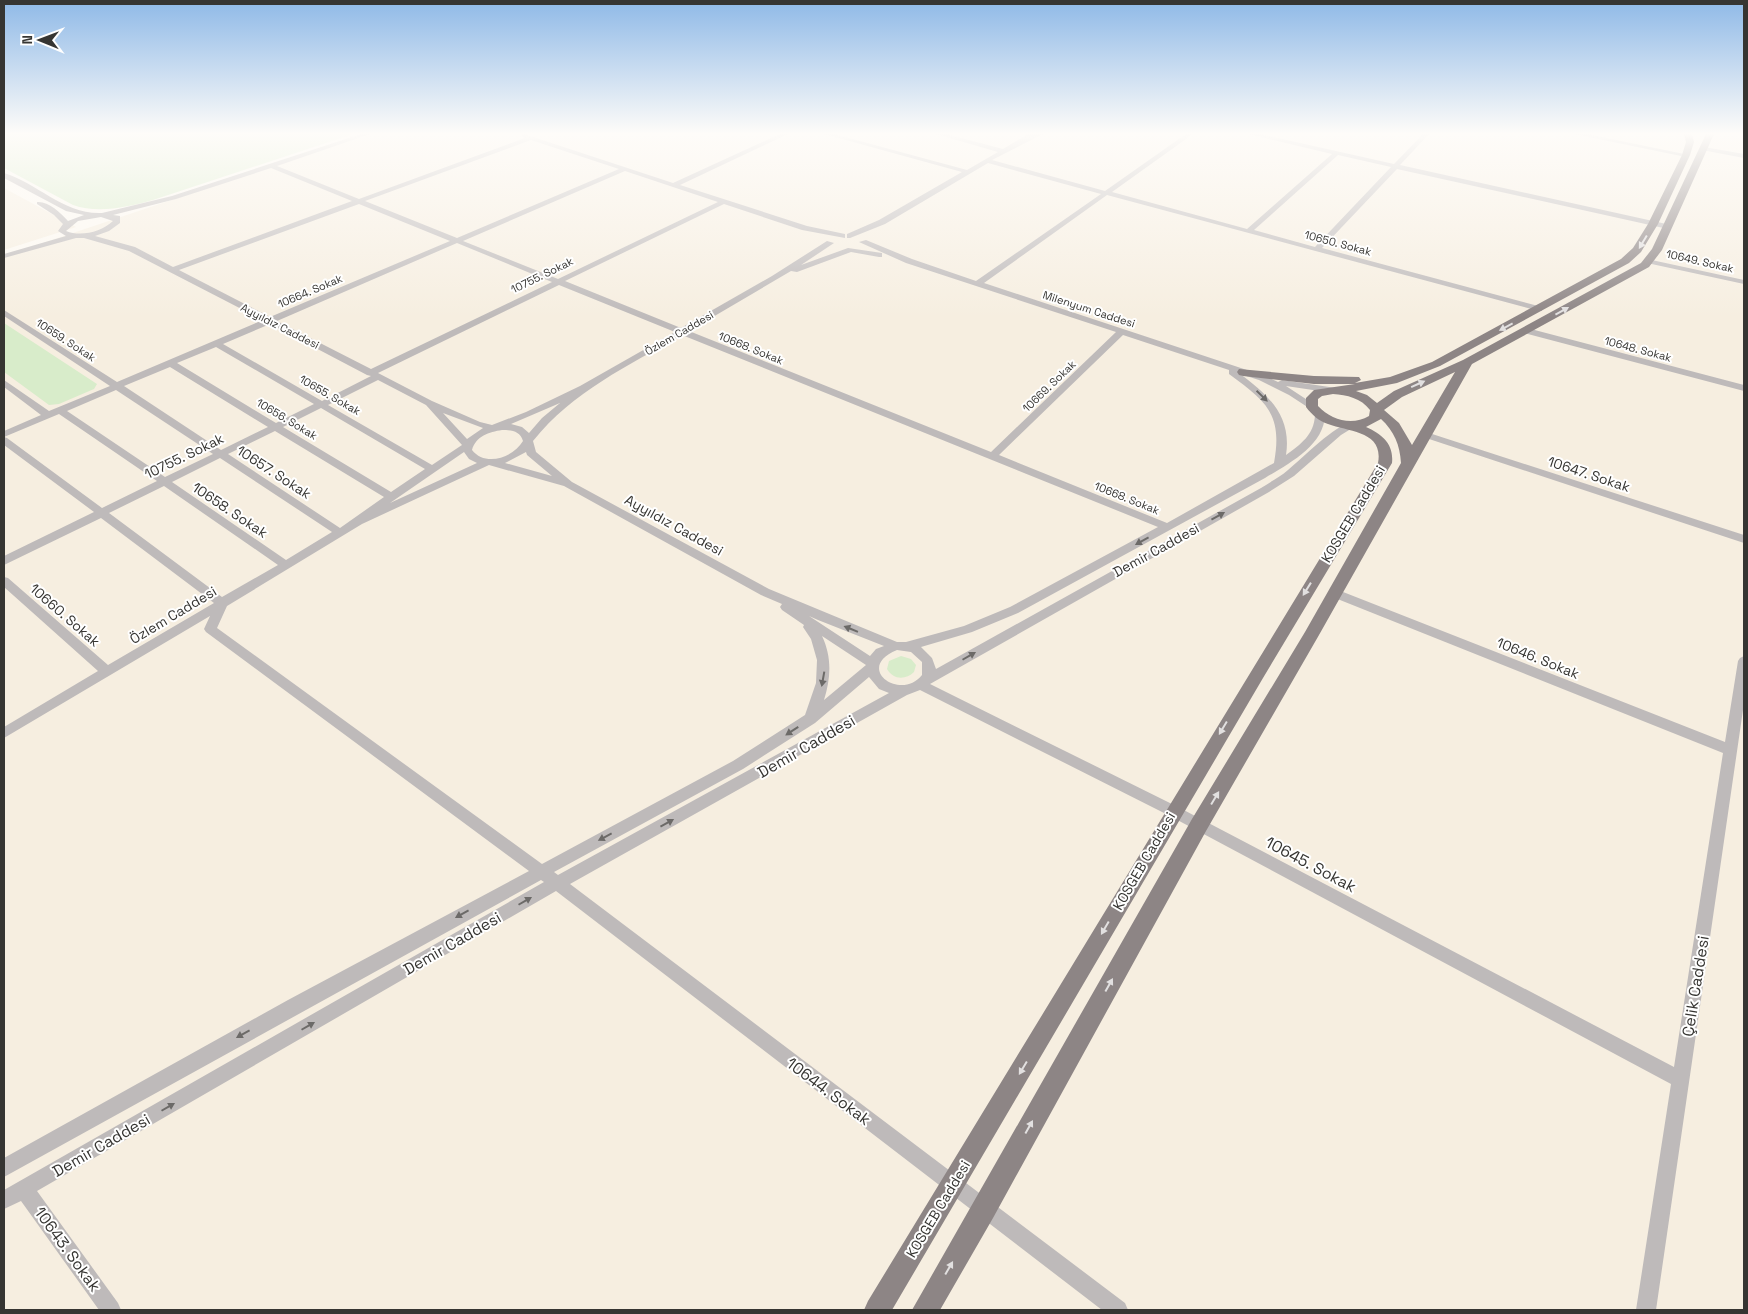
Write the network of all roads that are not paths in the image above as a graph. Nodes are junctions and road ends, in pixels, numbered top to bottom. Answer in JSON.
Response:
{"nodes":[{"id":1,"x":43,"y":195,"type":"edge"},
{"id":2,"x":182,"y":195,"type":"edge"},
{"id":3,"x":345,"y":195,"type":"edge"},
{"id":4,"x":375,"y":195,"type":"edge"},
{"id":5,"x":564,"y":195,"type":"edge"},
{"id":6,"x":707,"y":195,"type":"edge"},
{"id":7,"x":928,"y":195,"type":"edge"},
{"id":8,"x":1104,"y":195,"type":"edge"},
{"id":9,"x":1116,"y":195,"type":"edge"},
{"id":10,"x":1289,"y":195,"type":"edge"},
{"id":11,"x":1367,"y":195,"type":"edge"},
{"id":12,"x":1525,"y":195,"type":"edge"},
{"id":13,"x":1667,"y":195,"type":"edge"},
{"id":14,"x":1683,"y":195,"type":"edge"},
{"id":15,"x":30,"y":198,"type":"dead end"},
{"id":16,"x":174,"y":198,"type":"junction"},
{"id":17,"x":359,"y":201,"type":"junction"},
{"id":18,"x":725,"y":201,"type":"junction"},
{"id":19,"x":99,"y":215,"type":"junction"},
{"id":20,"x":882,"y":222,"type":"junction"},
{"id":21,"x":115,"y":223,"type":"junction"},
{"id":22,"x":1653,"y":224,"type":"junction"},
{"id":23,"x":65,"y":226,"type":"junction"},
{"id":24,"x":1668,"y":227,"type":"junction"},
{"id":25,"x":805,"y":228,"type":"junction"},
{"id":26,"x":55,"y":231,"type":"dead end"},
{"id":27,"x":1249,"y":231,"type":"junction"},
{"id":28,"x":47,"y":234,"type":"dead end"},
{"id":29,"x":79,"y":236,"type":"junction"},
{"id":30,"x":846,"y":236,"type":"junction"},
{"id":31,"x":456,"y":241,"type":"junction"},
{"id":32,"x":863,"y":241,"type":"junction"},
{"id":33,"x":831,"y":242,"type":"junction"},
{"id":34,"x":132,"y":249,"type":"junction"},
{"id":35,"x":1317,"y":249,"type":"junction"},
{"id":36,"x":851,"y":250,"type":"junction"},
{"id":37,"x":4,"y":254,"type":"edge"},
{"id":38,"x":909,"y":261,"type":"junction"},
{"id":39,"x":1650,"y":261,"type":"junction"},
{"id":40,"x":172,"y":270,"type":"junction"},
{"id":41,"x":775,"y":278,"type":"junction"},
{"id":42,"x":557,"y":282,"type":"junction"},
{"id":43,"x":1744,"y":282,"type":"edge"},
{"id":44,"x":977,"y":284,"type":"junction"},
{"id":45,"x":1539,"y":309,"type":"junction"},
{"id":46,"x":4,"y":312,"type":"edge"},
{"id":47,"x":269,"y":321,"type":"junction"},
{"id":48,"x":1527,"y":331,"type":"junction"},
{"id":49,"x":681,"y":332,"type":"junction"},
{"id":50,"x":1121,"y":332,"type":"junction"},
{"id":51,"x":216,"y":343,"type":"junction"},
{"id":52,"x":1467,"y":362,"type":"junction"},
{"id":53,"x":170,"y":363,"type":"junction"},
{"id":54,"x":1224,"y":366,"type":"junction"},
{"id":55,"x":1243,"y":372,"type":"junction"},
{"id":56,"x":373,"y":375,"type":"junction"},
{"id":57,"x":1410,"y":375,"type":"junction"},
{"id":58,"x":1262,"y":378,"type":"junction"},
{"id":59,"x":4,"y":383,"type":"edge"},
{"id":60,"x":116,"y":386,"type":"junction"},
{"id":61,"x":583,"y":388,"type":"junction"},
{"id":62,"x":1744,"y":388,"type":"edge"},
{"id":63,"x":1336,"y":390,"type":"junction"},
{"id":64,"x":321,"y":404,"type":"junction"},
{"id":65,"x":428,"y":404,"type":"junction"},
{"id":66,"x":60,"y":410,"type":"junction"},
{"id":67,"x":1376,"y":410,"type":"junction"},
{"id":68,"x":1316,"y":411,"type":"junction"},
{"id":69,"x":48,"y":415,"type":"junction"},
{"id":70,"x":1351,"y":425,"type":"junction"},
{"id":71,"x":276,"y":427,"type":"junction"},
{"id":72,"x":493,"y":428,"type":"junction"},
{"id":73,"x":4,"y":434,"type":"edge"},
{"id":74,"x":1426,"y":435,"type":"junction"},
{"id":75,"x":4,"y":440,"type":"edge"},
{"id":76,"x":528,"y":440,"type":"junction"},
{"id":77,"x":468,"y":445,"type":"junction"},
{"id":78,"x":220,"y":454,"type":"junction"},
{"id":79,"x":992,"y":456,"type":"junction"},
{"id":80,"x":489,"y":461,"type":"junction"},
{"id":81,"x":1408,"y":463,"type":"junction"},
{"id":82,"x":1279,"y":465,"type":"junction"},
{"id":83,"x":432,"y":469,"type":"junction"},
{"id":84,"x":164,"y":482,"type":"junction"},
{"id":85,"x":568,"y":484,"type":"junction"},
{"id":86,"x":391,"y":497,"type":"junction"},
{"id":87,"x":101,"y":513,"type":"junction"},
{"id":88,"x":358,"y":522,"type":"junction"},
{"id":89,"x":1168,"y":527,"type":"junction"},
{"id":90,"x":341,"y":532,"type":"junction"},
{"id":91,"x":1744,"y":539,"type":"edge"},
{"id":92,"x":4,"y":561,"type":"edge"},
{"id":93,"x":286,"y":565,"type":"junction"},
{"id":94,"x":4,"y":582,"type":"edge"},
{"id":95,"x":765,"y":592,"type":"junction"},
{"id":96,"x":1334,"y":593,"type":"junction"},
{"id":97,"x":222,"y":603,"type":"junction"},
{"id":98,"x":802,"y":619,"type":"junction"},
{"id":99,"x":901,"y":646,"type":"junction"},
{"id":100,"x":1744,"y":662,"type":"edge"},
{"id":101,"x":871,"y":665,"type":"junction"},
{"id":102,"x":107,"y":672,"type":"junction"},
{"id":103,"x":924,"y":682,"type":"junction"},
{"id":104,"x":903,"y":690,"type":"junction"},
{"id":105,"x":810,"y":720,"type":"junction"},
{"id":106,"x":4,"y":733,"type":"edge"},
{"id":107,"x":1731,"y":750,"type":"junction"},
{"id":108,"x":1173,"y":811,"type":"junction"},
{"id":109,"x":1198,"y":825,"type":"junction"},
{"id":110,"x":540,"y":871,"type":"junction"},
{"id":111,"x":557,"y":883,"type":"junction"},
{"id":112,"x":1681,"y":1080,"type":"junction"},
{"id":113,"x":6,"y":1163,"type":"edge"},
{"id":114,"x":952,"y":1185,"type":"junction"},
{"id":115,"x":24,"y":1189,"type":"junction"},
{"id":116,"x":4,"y":1200,"type":"edge"},
{"id":117,"x":984,"y":1209,"type":"junction"},
{"id":118,"x":111,"y":1310,"type":"edge"},
{"id":119,"x":877,"y":1310,"type":"edge"},
{"id":120,"x":925,"y":1310,"type":"edge"},
{"id":121,"x":1118,"y":1310,"type":"edge"},
{"id":122,"x":1646,"y":1310,"type":"edge"}],
"edges":[{"from":1,"to":19,"type":"street"},
{"from":2,"to":16,"type":"street"},
{"from":3,"to":17,"type":"street","name":"10668. Sokak"},
{"from":4,"to":17,"type":"street"},
{"from":5,"to":31,"type":"street","name":"10664. Sokak"},
{"from":6,"to":18,"type":"street"},
{"from":7,"to":20,"type":"street"},
{"from":8,"to":44,"type":"street"},
{"from":9,"to":27,"type":"street","name":"10650. Sokak"},
{"from":10,"to":27,"type":"street"},
{"from":11,"to":35,"type":"street"},
{"from":12,"to":22,"type":"street"},
{"from":13,"to":22,"type":"main road"},
{"from":14,"to":24,"type":"main road"},
{"from":15,"to":23,"type":"street"},
{"from":16,"to":19,"type":"street"},
{"from":16,"to":21,"type":"street"},
{"from":17,"to":31,"type":"street","name":"10668. Sokak"},
{"from":17,"to":40,"type":"street"},
{"from":18,"to":25,"type":"street"},
{"from":18,"to":42,"type":"street","name":"10755. Sokak"},
{"from":19,"to":21,"type":"street"},
{"from":19,"to":23,"type":"street"},
{"from":20,"to":30,"type":"street"},
{"from":20,"to":32,"type":"street"},
{"from":21,"to":29,"type":"street"},
{"from":21,"to":34,"type":"street","name":"Ayyıldız Caddesi"},
{"from":22,"to":24,"type":"street"},
{"from":22,"to":45,"type":"main road","one_way":true},
{"from":23,"to":26,"type":"street"},
{"from":23,"to":29,"type":"street"},
{"from":24,"to":39,"type":"main road"},
{"from":25,"to":30,"type":"street"},
{"from":25,"to":33,"type":"street"},
{"from":27,"to":35,"type":"street","name":"10650. Sokak"},
{"from":28,"to":37,"type":"street"},
{"from":29,"to":34,"type":"street","name":"Ayyıldız Caddesi"},
{"from":29,"to":37,"type":"street"},
{"from":30,"to":32,"type":"street"},
{"from":30,"to":33,"type":"street","name":"Özlem Caddesi"},
{"from":31,"to":42,"type":"street","name":"10668. Sokak"},
{"from":31,"to":47,"type":"street","name":"10664. Sokak"},
{"from":32,"to":36,"type":"street"},
{"from":32,"to":38,"type":"street"},
{"from":33,"to":36,"type":"street"},
{"from":33,"to":41,"type":"street","name":"Özlem Caddesi"},
{"from":34,"to":40,"type":"street","name":"Ayyıldız Caddesi"},
{"from":35,"to":45,"type":"street","name":"10650. Sokak"},
{"from":36,"to":38,"type":"street"},
{"from":36,"to":41,"type":"street","name":"Özlem Caddesi"},
{"from":38,"to":44,"type":"street","name":"Milenyum Caddesi"},
{"from":39,"to":43,"type":"street","name":"10649. Sokak"},
{"from":48,"to":39,"type":"main road","one_way":true},
{"from":40,"to":47,"type":"street","name":"Ayyıldız Caddesi"},
{"from":41,"to":49,"type":"street","name":"Özlem Caddesi"},
{"from":42,"to":49,"type":"street","name":"10668. Sokak"},
{"from":42,"to":56,"type":"street","name":"10755. Sokak"},
{"from":44,"to":50,"type":"street","name":"Milenyum Caddesi"},
{"from":45,"to":57,"type":"main road","one_way":true},
{"from":46,"to":60,"type":"street","name":"10659. Sokak"},
{"from":47,"to":51,"type":"street","name":"10664. Sokak"},
{"from":47,"to":56,"type":"street","name":"Ayyıldız Caddesi"},
{"from":48,"to":52,"type":"main road"},
{"from":48,"to":62,"type":"street","name":"10648. Sokak"},
{"from":49,"to":61,"type":"street","name":"Özlem Caddesi"},
{"from":49,"to":79,"type":"street","name":"10668. Sokak"},
{"from":50,"to":54,"type":"street","name":"Milenyum Caddesi"},
{"from":50,"to":79,"type":"street","name":"10669. Sokak"},
{"from":51,"to":53,"type":"street","name":"10664. Sokak"},
{"from":51,"to":64,"type":"street","name":"10655. Sokak"},
{"from":67,"to":52,"type":"main road","one_way":true},
{"from":52,"to":74,"type":"main road","name":"KOSGEB Caddesi"},
{"from":53,"to":60,"type":"street","name":"10664. Sokak"},
{"from":53,"to":71,"type":"street","name":"10656. Sokak"},
{"from":54,"to":55,"type":"street","name":"Milenyum Caddesi"},
{"from":54,"to":82,"type":"street","one_way":true},
{"from":55,"to":57,"type":"main road"},
{"from":55,"to":58,"type":"street","name":"Milenyum Caddesi"},
{"from":56,"to":64,"type":"street","name":"10755. Sokak"},
{"from":56,"to":65,"type":"street","name":"Ayyıldız Caddesi"},
{"from":57,"to":63,"type":"main road"},
{"from":58,"to":63,"type":"street","name":"Milenyum Caddesi"},
{"from":58,"to":68,"type":"street","name":"Milenyum Caddesi"},
{"from":59,"to":69,"type":"street"},
{"from":60,"to":66,"type":"street","name":"10664. Sokak"},
{"from":60,"to":78,"type":"street","name":"10657. Sokak"},
{"from":61,"to":72,"type":"street","name":"Özlem Caddesi"},
{"from":61,"to":76,"type":"street","name":"Özlem Caddesi"},
{"from":63,"to":67,"type":"main road"},
{"from":63,"to":68,"type":"main road"},
{"from":64,"to":71,"type":"street","name":"10755. Sokak"},
{"from":64,"to":83,"type":"street","name":"10655. Sokak"},
{"from":65,"to":72,"type":"street","name":"Ayyıldız Caddesi"},
{"from":65,"to":77,"type":"street","name":"Ayyıldız Caddesi"},
{"from":66,"to":69,"type":"street","name":"10664. Sokak"},
{"from":66,"to":84,"type":"street","name":"10658. Sokak"},
{"from":67,"to":70,"type":"main road"},
{"from":67,"to":81,"type":"main road"},
{"from":68,"to":70,"type":"main road"},
{"from":68,"to":82,"type":"street","name":"Demir Caddesi"},
{"from":69,"to":73,"type":"street","name":"10664. Sokak"},
{"from":103,"to":70,"type":"street","name":"Demir Caddesi","one_way":true},
{"from":70,"to":108,"type":"main road","name":"KOSGEB Caddesi","one_way":true},
{"from":71,"to":78,"type":"street","name":"10755. Sokak"},
{"from":71,"to":86,"type":"street","name":"10656. Sokak"},
{"from":72,"to":76,"type":"street","name":"Ayyıldız Caddesi"},
{"from":72,"to":77,"type":"street","name":"Özlem Caddesi"},
{"from":74,"to":81,"type":"main road","name":"KOSGEB Caddesi"},
{"from":74,"to":91,"type":"street","name":"10647. Sokak"},
{"from":75,"to":87,"type":"street"},
{"from":76,"to":80,"type":"street","name":"Özlem Caddesi"},
{"from":76,"to":85,"type":"street","name":"Ayyıldız Caddesi"},
{"from":77,"to":80,"type":"street","name":"Ayyıldız Caddesi"},
{"from":77,"to":83,"type":"street","name":"Özlem Caddesi"},
{"from":78,"to":84,"type":"street","name":"10755. Sokak"},
{"from":78,"to":90,"type":"street","name":"10657. Sokak"},
{"from":79,"to":89,"type":"street","name":"10668. Sokak"},
{"from":80,"to":85,"type":"street","name":"Ayyıldız Caddesi"},
{"from":80,"to":88,"type":"street","name":"Özlem Caddesi"},
{"from":81,"to":96,"type":"main road","name":"KOSGEB Caddesi"},
{"from":82,"to":89,"type":"street","name":"Demir Caddesi"},
{"from":83,"to":86,"type":"street","name":"Özlem Caddesi"},
{"from":84,"to":87,"type":"street","name":"10755. Sokak"},
{"from":84,"to":93,"type":"street","name":"10658. Sokak"},
{"from":85,"to":95,"type":"street","name":"Ayyıldız Caddesi"},
{"from":86,"to":88,"type":"street","name":"Özlem Caddesi"},
{"from":87,"to":92,"type":"street","name":"10755. Sokak"},
{"from":87,"to":97,"type":"street"},
{"from":88,"to":90,"type":"street","name":"Özlem Caddesi"},
{"from":89,"to":99,"type":"street","name":"Demir Caddesi","one_way":true},
{"from":90,"to":93,"type":"street","name":"Özlem Caddesi"},
{"from":93,"to":97,"type":"street","name":"Özlem Caddesi"},
{"from":94,"to":102,"type":"street","name":"10660. Sokak"},
{"from":95,"to":98,"type":"street","name":"Ayyıldız Caddesi"},
{"from":99,"to":95,"type":"street","name":"Ayyıldız Caddesi","one_way":true},
{"from":96,"to":107,"type":"street","name":"10646. Sokak"},
{"from":109,"to":96,"type":"main road","name":"KOSGEB Caddesi","one_way":true},
{"from":97,"to":102,"type":"street","name":"Özlem Caddesi"},
{"from":97,"to":110,"type":"street","name":"10644. Sokak"},
{"from":98,"to":101,"type":"street","name":"Ayyıldız Caddesi"},
{"from":98,"to":105,"type":"street","one_way":true},
{"from":99,"to":101,"type":"street"},
{"from":99,"to":103,"type":"street"},
{"from":100,"to":107,"type":"street","name":"Çelik Caddesi"},
{"from":101,"to":104,"type":"street"},
{"from":101,"to":105,"type":"street","name":"Demir Caddesi"},
{"from":102,"to":106,"type":"street","name":"Özlem Caddesi"},
{"from":103,"to":104,"type":"street"},
{"from":103,"to":108,"type":"street","name":"10645. Sokak"},
{"from":111,"to":104,"type":"street","name":"Demir Caddesi","one_way":true},
{"from":105,"to":110,"type":"street","name":"Demir Caddesi","one_way":true},
{"from":107,"to":112,"type":"street","name":"Çelik Caddesi"},
{"from":108,"to":109,"type":"street","name":"10645. Sokak"},
{"from":108,"to":114,"type":"main road","name":"KOSGEB Caddesi","one_way":true},
{"from":109,"to":112,"type":"street","name":"10645. Sokak"},
{"from":117,"to":109,"type":"main road","name":"KOSGEB Caddesi","one_way":true},
{"from":110,"to":111,"type":"street","name":"10644. Sokak"},
{"from":110,"to":113,"type":"street","name":"Demir Caddesi","one_way":true},
{"from":111,"to":114,"type":"street","name":"10644. Sokak"},
{"from":115,"to":111,"type":"street","name":"Demir Caddesi","one_way":true},
{"from":112,"to":122,"type":"street","name":"Çelik Caddesi"},
{"from":114,"to":117,"type":"street","name":"10644. Sokak"},
{"from":114,"to":119,"type":"main road","name":"KOSGEB Caddesi"},
{"from":115,"to":116,"type":"street","name":"Demir Caddesi"},
{"from":115,"to":118,"type":"street","name":"10643. Sokak"},
{"from":120,"to":117,"type":"main road","name":"KOSGEB Caddesi","one_way":true},
{"from":117,"to":121,"type":"street","name":"10644. Sokak"}]}
